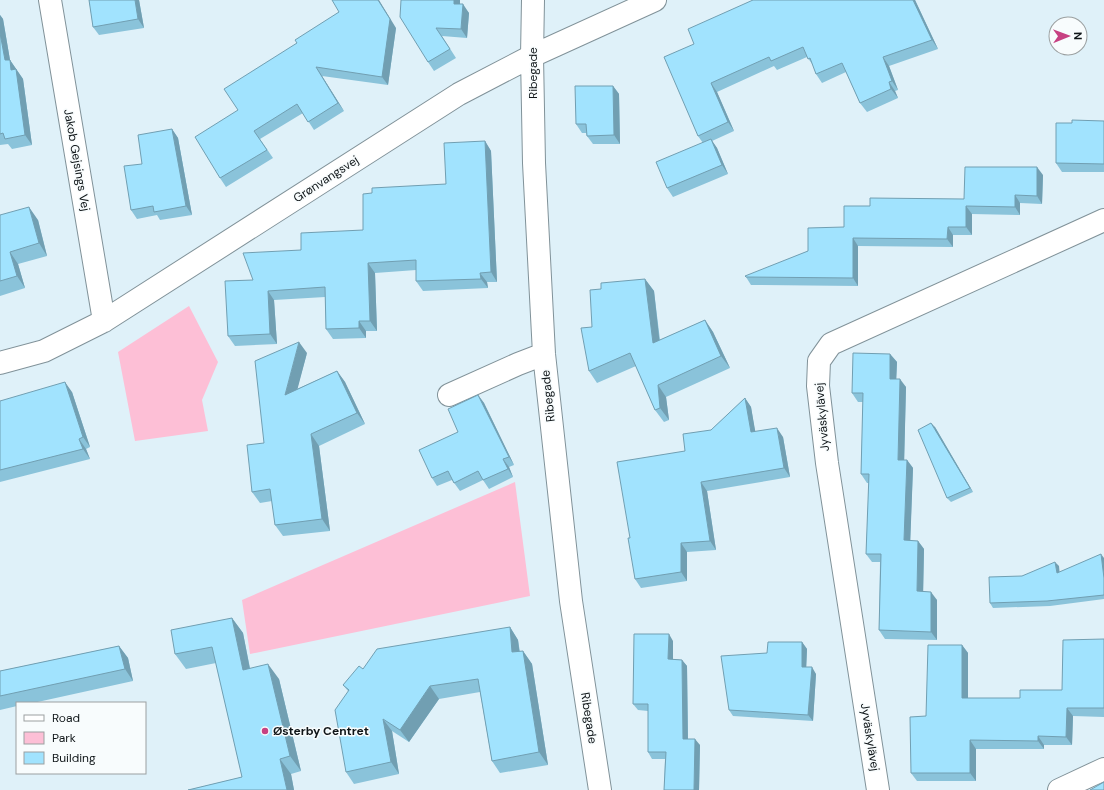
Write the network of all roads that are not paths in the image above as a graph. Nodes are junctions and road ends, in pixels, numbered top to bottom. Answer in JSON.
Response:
{"nodes":[{"id":1,"x":50,"y":0,"type":"edge"},
{"id":2,"x":533,"y":0,"type":"edge"},
{"id":3,"x":655,"y":0,"type":"edge"},
{"id":4,"x":532,"y":56,"type":"junction"},
{"id":5,"x":1104,"y":220,"type":"edge"},
{"id":6,"x":104,"y":321,"type":"junction"},
{"id":7,"x":544,"y":354,"type":"junction"},
{"id":8,"x":0,"y":363,"type":"edge"},
{"id":9,"x":449,"y":395,"type":"dead end"},
{"id":10,"x":1104,"y":769,"type":"edge"},
{"id":11,"x":600,"y":790,"type":"edge"},
{"id":12,"x":878,"y":790,"type":"edge"},
{"id":13,"x":1059,"y":790,"type":"edge"}],
"edges":[{"from":1,"to":6,"type":"street","name":"Jakob Gejsings Vej"},
{"from":2,"to":4,"type":"street","name":"Ribegade"},
{"from":3,"to":4,"type":"street","name":"Grønvangsvej"},
{"from":4,"to":6,"type":"street","name":"Grønvangsvej"},
{"from":4,"to":7,"type":"street","name":"Ribegade"},
{"from":5,"to":12,"type":"street","name":"Jyväskylävej"},
{"from":6,"to":8,"type":"street","name":"Grønvangsvej"},
{"from":7,"to":9,"type":"street"},
{"from":7,"to":11,"type":"street","name":"Ribegade"},
{"from":10,"to":13,"type":"street"}]}
